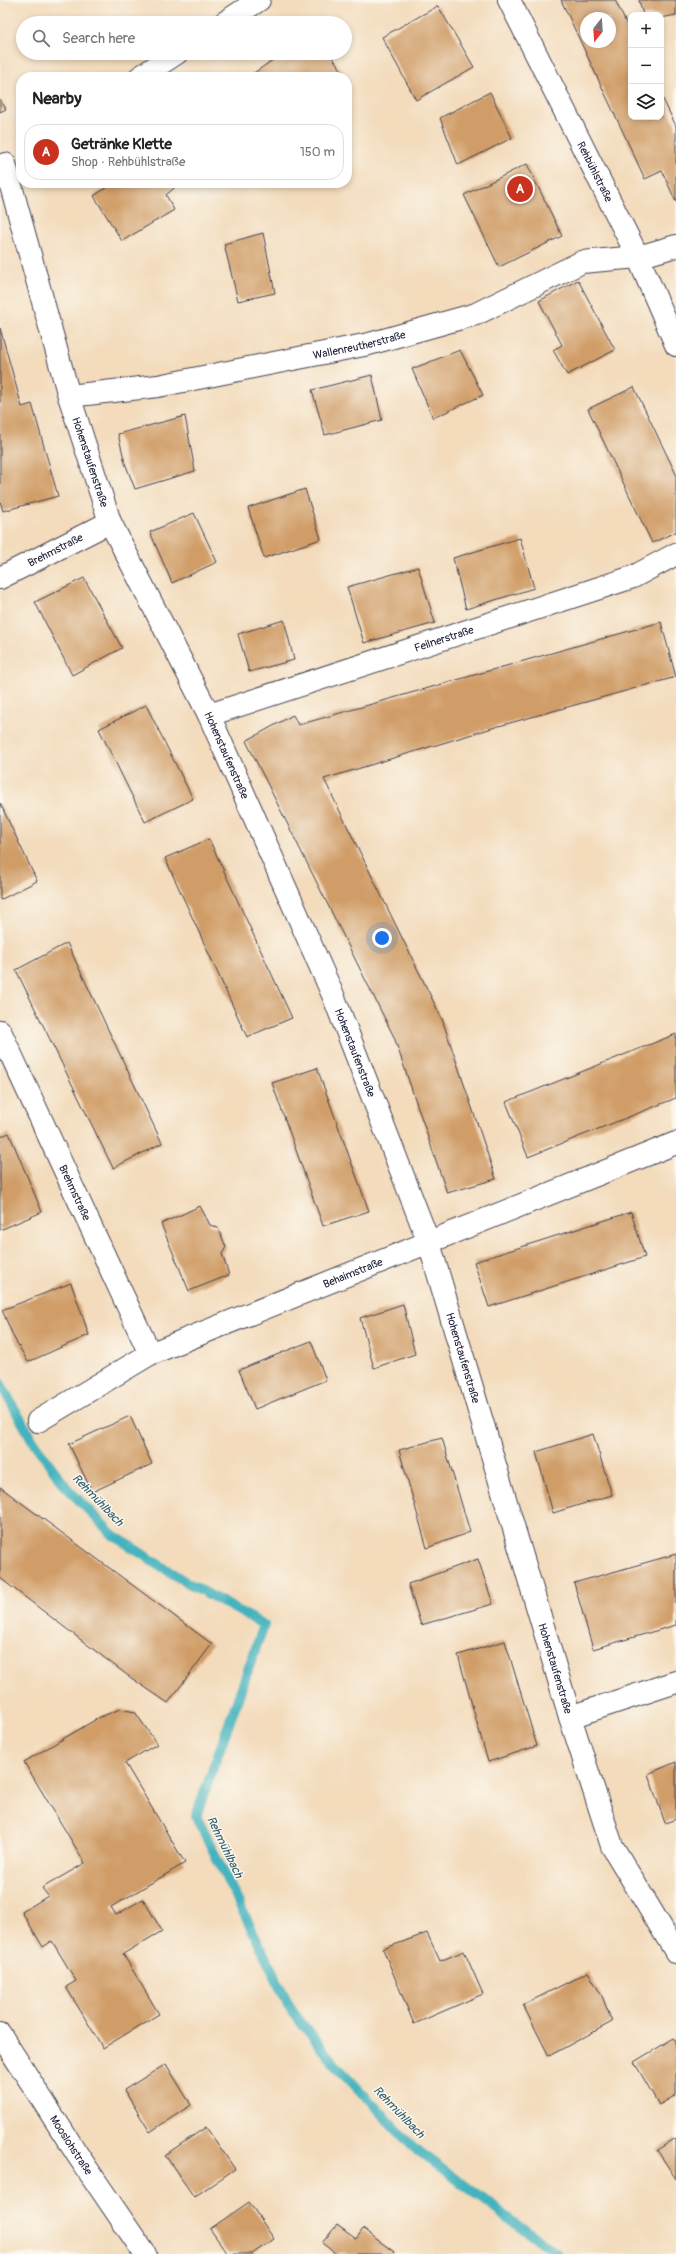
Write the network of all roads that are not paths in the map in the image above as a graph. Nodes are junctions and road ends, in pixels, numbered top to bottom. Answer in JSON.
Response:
{"nodes":[{"id":1,"x":259,"y":0,"type":"edge"},
{"id":2,"x":509,"y":0,"type":"edge"},
{"id":3,"x":235,"y":16,"type":"edge"},
{"id":4,"x":166,"y":60,"type":"edge"},
{"id":5,"x":148,"y":72,"type":"edge"},
{"id":6,"x":9,"y":162,"type":"edge"},
{"id":7,"x":676,"y":246,"type":"edge"},
{"id":8,"x":638,"y":257,"type":"junction"},
{"id":9,"x":676,"y":345,"type":"edge"},
{"id":10,"x":69,"y":396,"type":"junction"},
{"id":11,"x":110,"y":522,"type":"junction"},
{"id":12,"x":676,"y":554,"type":"edge"},
{"id":13,"x":0,"y":578,"type":"edge"},
{"id":14,"x":209,"y":715,"type":"junction"},
{"id":15,"x":0,"y":1031,"type":"edge"},
{"id":16,"x":676,"y":1143,"type":"edge"},
{"id":17,"x":429,"y":1243,"type":"junction"},
{"id":18,"x":150,"y":1354,"type":"junction"},
{"id":19,"x":38,"y":1421,"type":"dead end"},
{"id":20,"x":676,"y":1682,"type":"edge"},
{"id":21,"x":570,"y":1717,"type":"junction"},
{"id":22,"x":676,"y":1952,"type":"edge"},
{"id":23,"x":0,"y":2034,"type":"edge"},
{"id":24,"x":146,"y":2254,"type":"edge"}],
"edges":[{"from":1,"to":3,"type":"street"},
{"from":2,"to":8,"type":"street","name":"Rehbühlstraße"},
{"from":4,"to":5,"type":"street"},
{"from":6,"to":10,"type":"street","name":"Hohenstaufenstraße"},
{"from":7,"to":8,"type":"street","name":"Wallenreutherstraße"},
{"from":8,"to":9,"type":"street","name":"Rehbühlstraße"},
{"from":8,"to":10,"type":"street","name":"Wallenreutherstraße"},
{"from":10,"to":11,"type":"street","name":"Hohenstaufenstraße"},
{"from":11,"to":13,"type":"street","name":"Brehmstraße"},
{"from":11,"to":14,"type":"street","name":"Hohenstaufenstraße"},
{"from":12,"to":14,"type":"street","name":"Feilnerstraße"},
{"from":14,"to":17,"type":"street","name":"Hohenstaufenstraße"},
{"from":15,"to":18,"type":"street","name":"Brehmstraße"},
{"from":16,"to":17,"type":"street","name":"Behaimstraße"},
{"from":17,"to":18,"type":"street","name":"Behaimstraße"},
{"from":17,"to":21,"type":"street","name":"Hohenstaufenstraße"},
{"from":18,"to":19,"type":"street","name":"Behaimstraße"},
{"from":20,"to":21,"type":"street"},
{"from":21,"to":22,"type":"street","name":"Hohenstaufenstraße"},
{"from":23,"to":24,"type":"street","name":"Mooslohstraße"}]}
